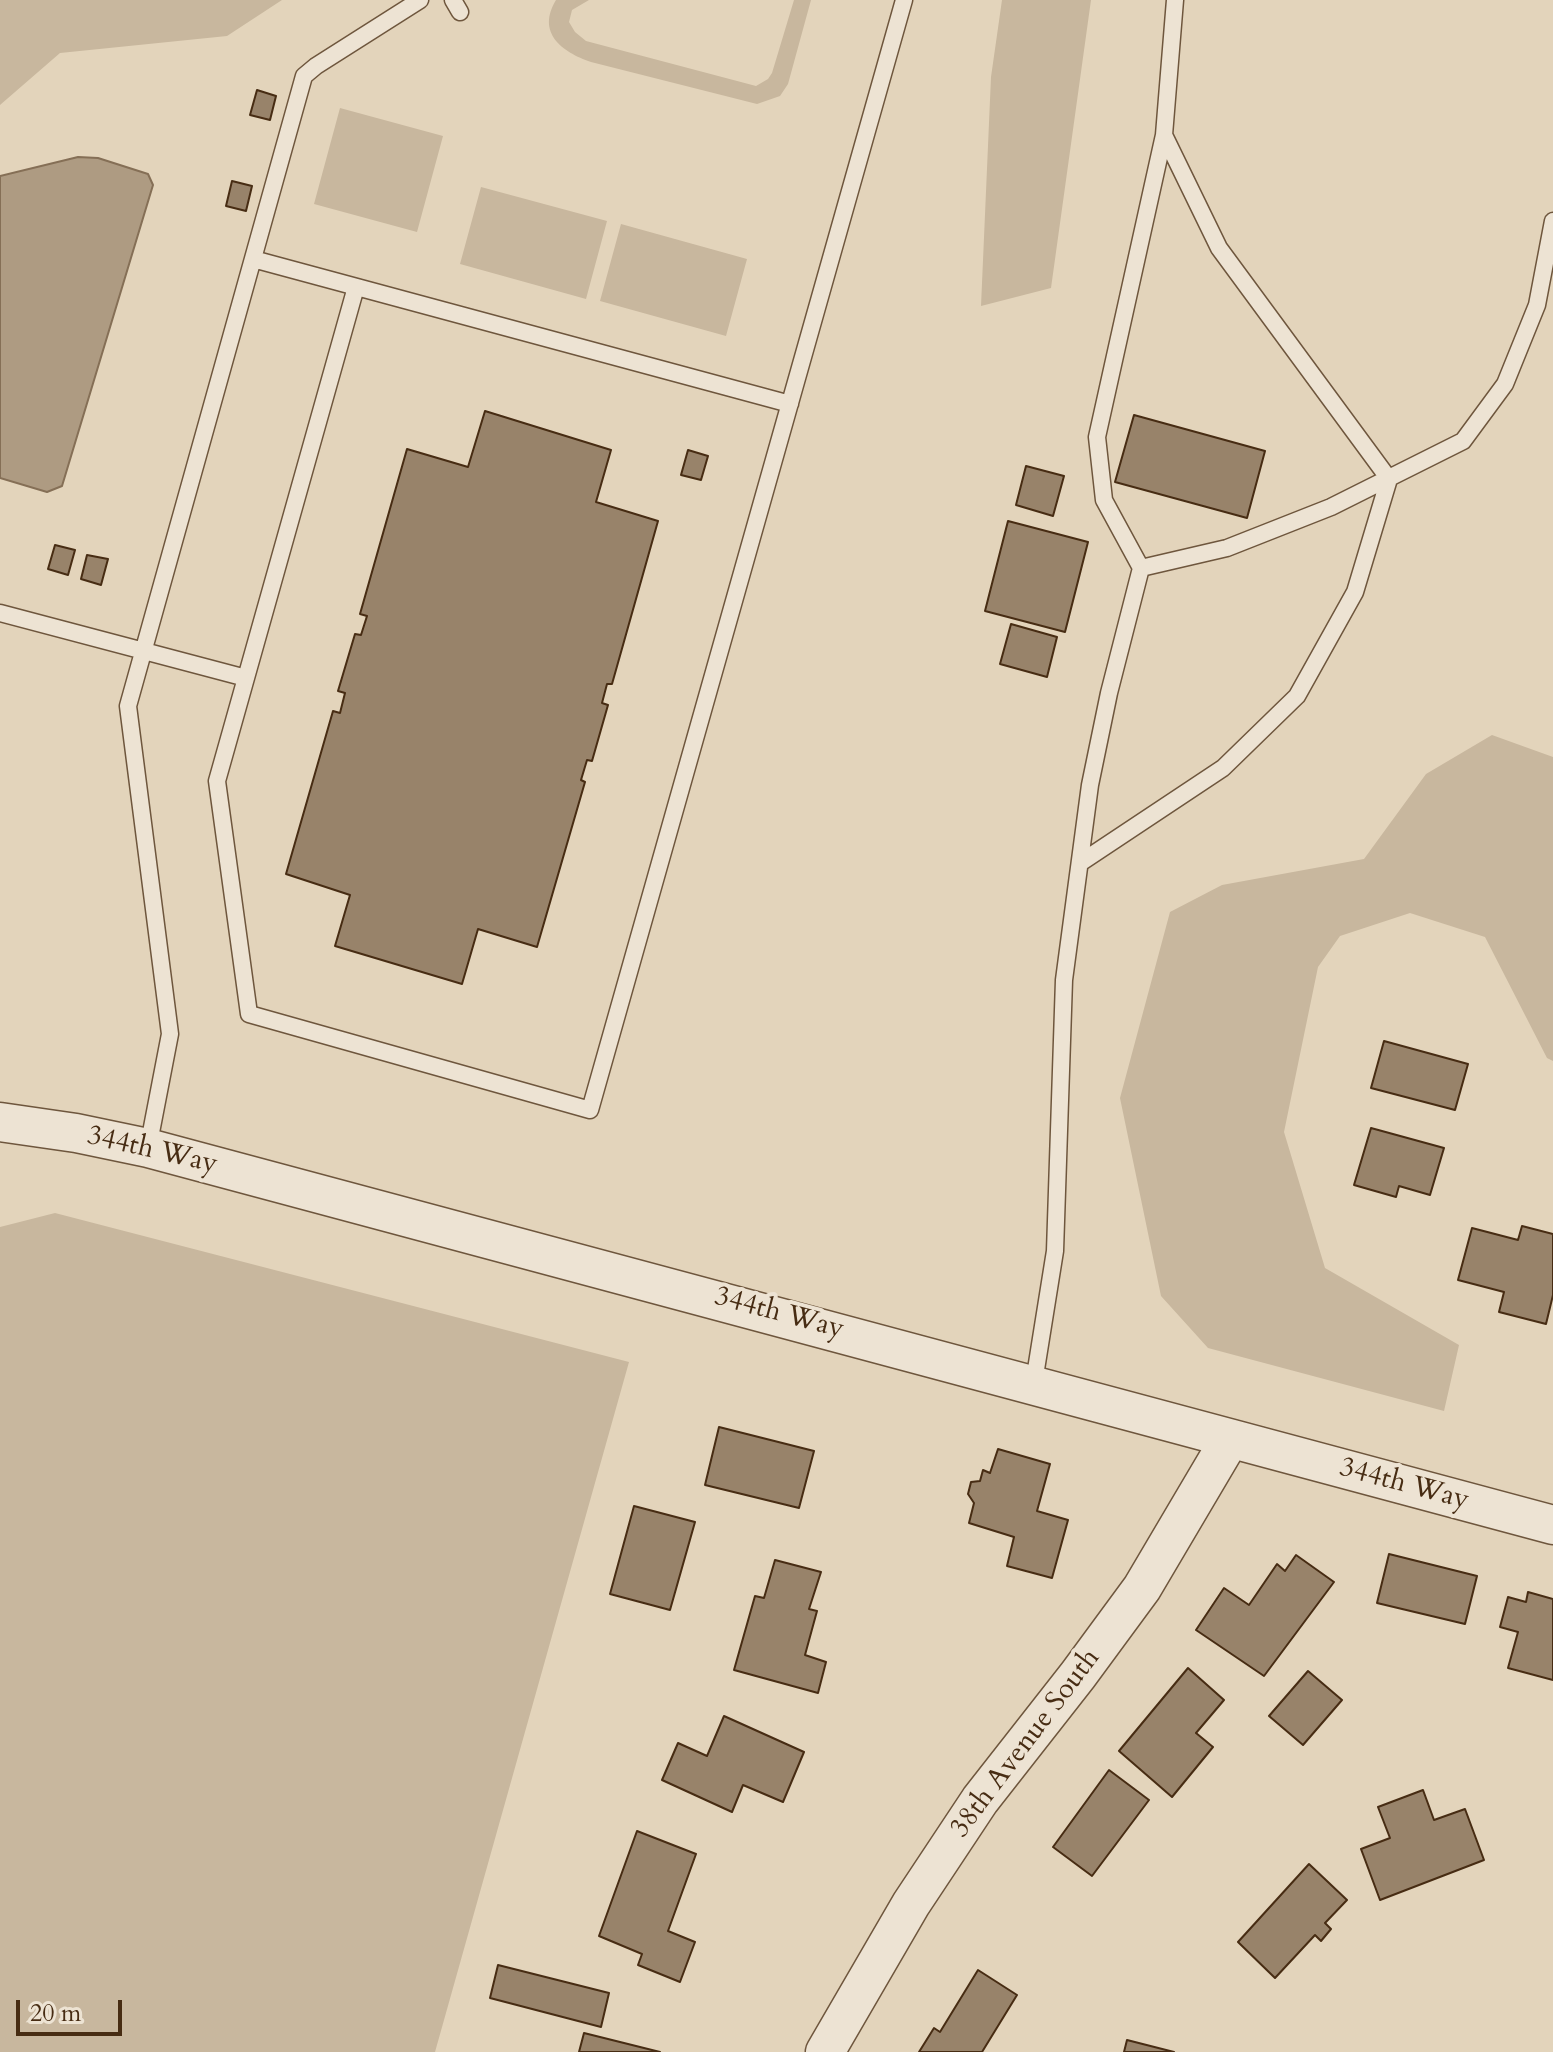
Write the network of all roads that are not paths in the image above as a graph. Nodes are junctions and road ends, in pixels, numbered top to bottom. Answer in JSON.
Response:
{"nodes":[{"id":1,"x":420,"y":0,"type":"edge"},
{"id":2,"x":904,"y":0,"type":"edge"},
{"id":3,"x":1175,"y":0,"type":"edge"},
{"id":4,"x":1164,"y":135,"type":"junction"},
{"id":5,"x":1553,"y":221,"type":"edge"},
{"id":6,"x":253,"y":259,"type":"junction"},
{"id":7,"x":356,"y":287,"type":"junction"},
{"id":8,"x":790,"y":404,"type":"junction"},
{"id":9,"x":1389,"y":479,"type":"junction"},
{"id":10,"x":1141,"y":568,"type":"junction"},
{"id":11,"x":0,"y":613,"type":"edge"},
{"id":12,"x":143,"y":651,"type":"junction"},
{"id":13,"x":246,"y":678,"type":"junction"},
{"id":14,"x":1080,"y":863,"type":"junction"},
{"id":15,"x":0,"y":1122,"type":"edge"},
{"id":16,"x":148,"y":1148,"type":"junction"},
{"id":17,"x":1034,"y":1382,"type":"junction"},
{"id":18,"x":1230,"y":1439,"type":"junction"},
{"id":19,"x":1553,"y":1525,"type":"edge"},
{"id":20,"x":825,"y":2052,"type":"edge"}],
"edges":[{"from":1,"to":6,"type":"lane"},
{"from":2,"to":8,"type":"lane"},
{"from":3,"to":4,"type":"lane"},
{"from":4,"to":9,"type":"lane"},
{"from":4,"to":10,"type":"lane"},
{"from":5,"to":9,"type":"lane"},
{"from":6,"to":7,"type":"lane"},
{"from":6,"to":12,"type":"lane"},
{"from":7,"to":8,"type":"lane"},
{"from":7,"to":13,"type":"lane"},
{"from":8,"to":13,"type":"lane"},
{"from":9,"to":10,"type":"lane"},
{"from":9,"to":14,"type":"lane"},
{"from":10,"to":14,"type":"lane"},
{"from":11,"to":12,"type":"lane"},
{"from":12,"to":13,"type":"lane"},
{"from":12,"to":16,"type":"lane"},
{"from":14,"to":17,"type":"lane"},
{"from":15,"to":16,"type":"street","name":"344th Way"},
{"from":16,"to":17,"type":"street","name":"344th Way"},
{"from":17,"to":18,"type":"street","name":"344th Way"},
{"from":18,"to":19,"type":"street","name":"344th Way"},
{"from":18,"to":20,"type":"street","name":"38th Avenue South"}]}
